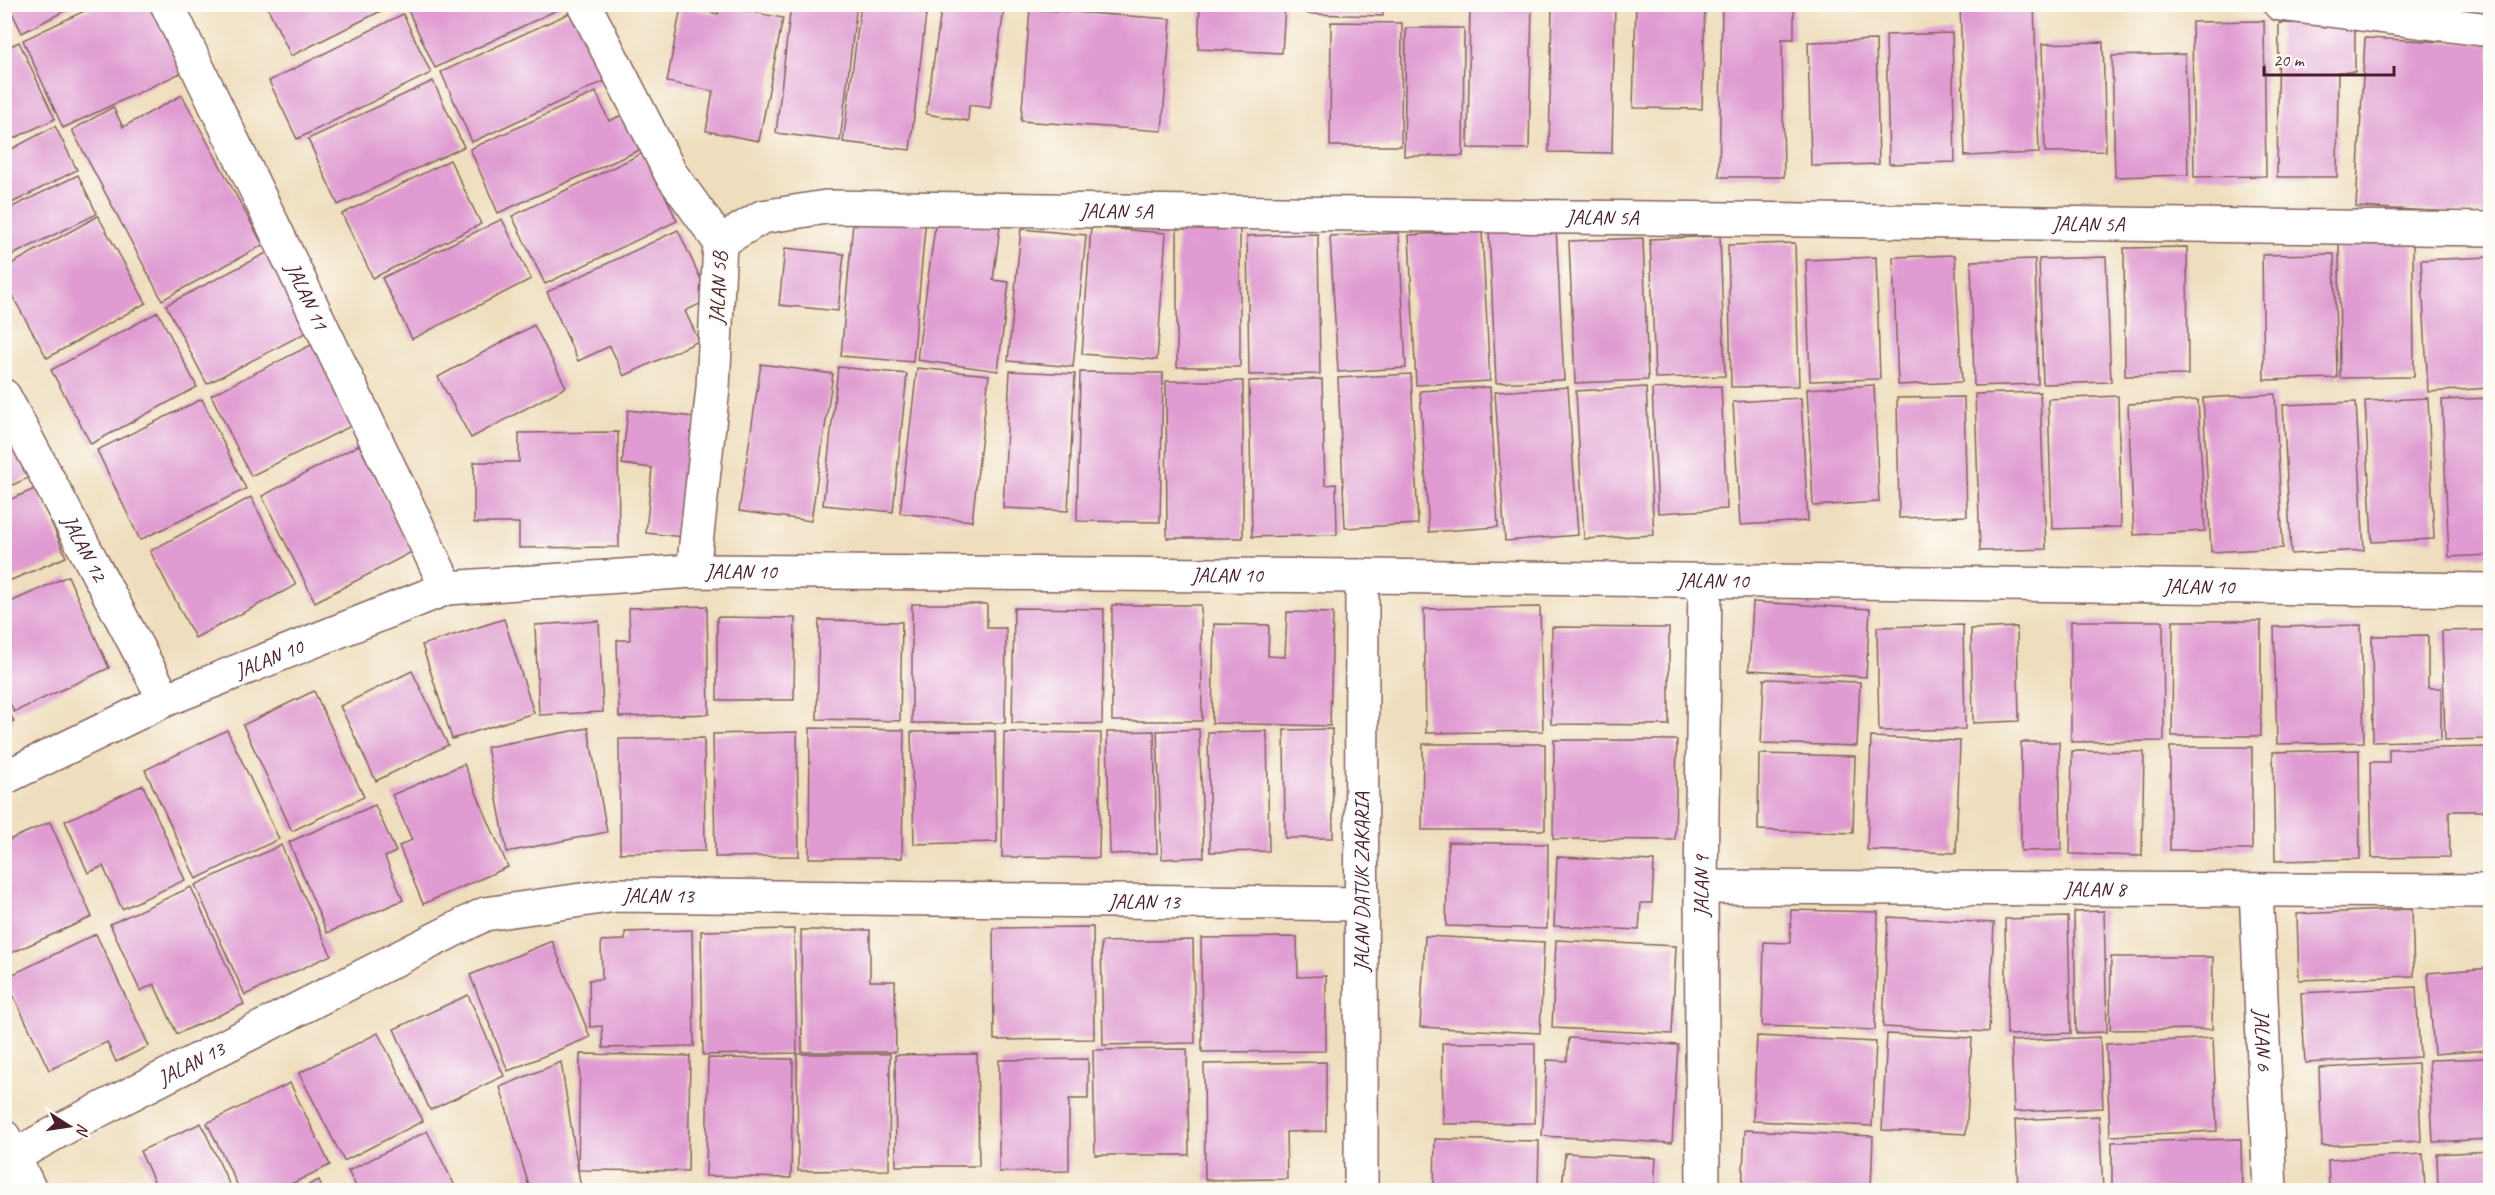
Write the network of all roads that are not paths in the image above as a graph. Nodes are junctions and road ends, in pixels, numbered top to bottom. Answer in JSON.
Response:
{"nodes":[{"id":1,"x":167,"y":4,"type":"edge"},
{"id":2,"x":584,"y":4,"type":"edge"},
{"id":3,"x":2280,"y":4,"type":"edge"},
{"id":4,"x":2490,"y":30,"type":"edge"},
{"id":5,"x":2490,"y":229,"type":"edge"},
{"id":6,"x":720,"y":242,"type":"junction"},
{"id":7,"x":4,"y":396,"type":"edge"},
{"id":8,"x":693,"y":571,"type":"junction"},
{"id":9,"x":1362,"y":576,"type":"junction"},
{"id":10,"x":1705,"y":580,"type":"junction"},
{"id":11,"x":447,"y":588,"type":"junction"},
{"id":12,"x":2490,"y":590,"type":"edge"},
{"id":13,"x":165,"y":700,"type":"junction"},
{"id":14,"x":4,"y":778,"type":"edge"},
{"id":15,"x":1701,"y":887,"type":"junction"},
{"id":16,"x":2256,"y":890,"type":"junction"},
{"id":17,"x":2490,"y":891,"type":"edge"},
{"id":18,"x":1362,"y":904,"type":"junction"},
{"id":19,"x":9,"y":1147,"type":"edge"},
{"id":20,"x":30,"y":1191,"type":"edge"},
{"id":21,"x":1361,"y":1191,"type":"edge"},
{"id":22,"x":1703,"y":1191,"type":"edge"},
{"id":23,"x":2270,"y":1191,"type":"edge"}],
"edges":[{"from":1,"to":11,"type":"street","name":"JALAN 11"},
{"from":2,"to":6,"type":"street","name":"JALAN 5B"},
{"from":3,"to":4,"type":"street"},
{"from":5,"to":6,"type":"street","name":"JALAN 5A"},
{"from":6,"to":8,"type":"street","name":"JALAN 5B"},
{"from":7,"to":13,"type":"street","name":"JALAN 12"},
{"from":8,"to":9,"type":"street","name":"JALAN 10"},
{"from":8,"to":11,"type":"street","name":"JALAN 10"},
{"from":9,"to":10,"type":"street","name":"JALAN 10"},
{"from":9,"to":18,"type":"street","name":"JALAN DATUK ZAKARIA"},
{"from":10,"to":12,"type":"street","name":"JALAN 10"},
{"from":10,"to":15,"type":"street","name":"JALAN 9"},
{"from":11,"to":13,"type":"street","name":"JALAN 10"},
{"from":13,"to":14,"type":"street","name":"JALAN 10"},
{"from":15,"to":16,"type":"street","name":"JALAN 8"},
{"from":15,"to":22,"type":"street","name":"JALAN 9"},
{"from":16,"to":17,"type":"street","name":"JALAN 8"},
{"from":16,"to":23,"type":"street","name":"JALAN 6"},
{"from":18,"to":19,"type":"street","name":"JALAN 13"},
{"from":18,"to":21,"type":"street","name":"JALAN DATUK ZAKARIA"},
{"from":19,"to":20,"type":"street"}]}
